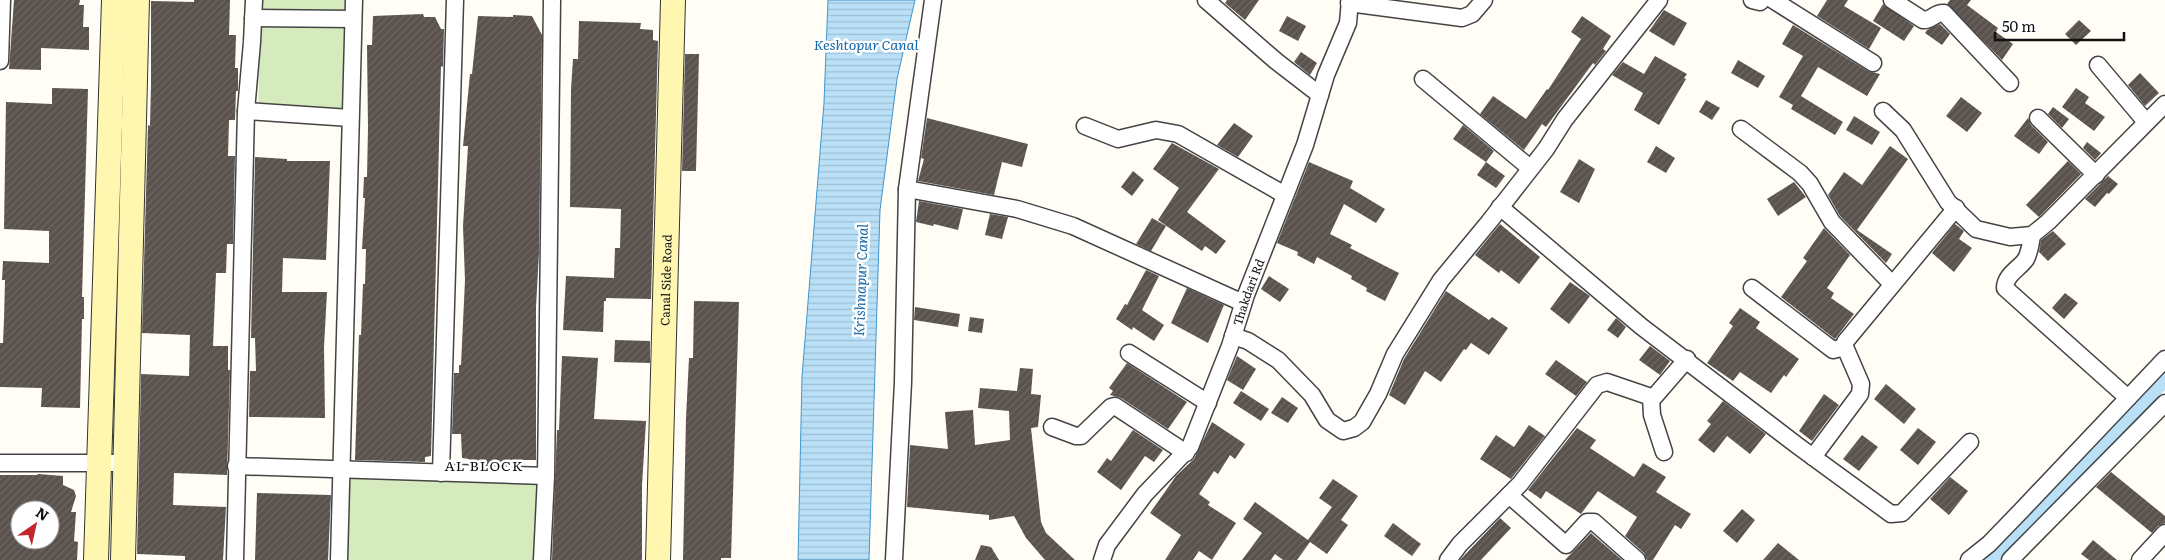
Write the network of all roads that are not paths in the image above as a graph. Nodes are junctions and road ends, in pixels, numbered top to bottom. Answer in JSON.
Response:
{"nodes":[{"id":1,"x":2,"y":0,"type":"edge"},
{"id":2,"x":114,"y":0,"type":"edge"},
{"id":3,"x":137,"y":0,"type":"edge"},
{"id":4,"x":254,"y":0,"type":"edge"},
{"id":5,"x":354,"y":0,"type":"edge"},
{"id":6,"x":455,"y":0,"type":"edge"},
{"id":7,"x":552,"y":0,"type":"edge"},
{"id":8,"x":673,"y":0,"type":"edge"},
{"id":9,"x":933,"y":0,"type":"edge"},
{"id":10,"x":1206,"y":0,"type":"edge"},
{"id":11,"x":1484,"y":0,"type":"edge"},
{"id":12,"x":1660,"y":0,"type":"edge"},
{"id":13,"x":1752,"y":0,"type":"edge"},
{"id":14,"x":1762,"y":0,"type":"edge"},
{"id":15,"x":1773,"y":0,"type":"edge"},
{"id":16,"x":1892,"y":0,"type":"edge"},
{"id":17,"x":1349,"y":2,"type":"edge"},
{"id":18,"x":253,"y":18,"type":"junction"},
{"id":19,"x":353,"y":20,"type":"junction"},
{"id":20,"x":0,"y":61,"type":"edge"},
{"id":21,"x":1873,"y":63,"type":"dead end"},
{"id":22,"x":2098,"y":65,"type":"dead end"},
{"id":23,"x":1423,"y":79,"type":"dead end"},
{"id":24,"x":2010,"y":83,"type":"dead end"},
{"id":25,"x":1320,"y":95,"type":"junction"},
{"id":26,"x":2165,"y":104,"type":"edge"},
{"id":27,"x":1883,"y":111,"type":"dead end"},
{"id":28,"x":246,"y":112,"type":"junction"},
{"id":29,"x":350,"y":118,"type":"junction"},
{"id":30,"x":2038,"y":118,"type":"dead end"},
{"id":31,"x":2146,"y":122,"type":"junction"},
{"id":32,"x":1085,"y":126,"type":"dead end"},
{"id":33,"x":1741,"y":129,"type":"dead end"},
{"id":34,"x":1530,"y":168,"type":"junction"},
{"id":35,"x":2096,"y":175,"type":"junction"},
{"id":36,"x":907,"y":189,"type":"junction"},
{"id":37,"x":1285,"y":195,"type":"junction"},
{"id":38,"x":1500,"y":207,"type":"junction"},
{"id":39,"x":1956,"y":208,"type":"junction"},
{"id":40,"x":2032,"y":235,"type":"junction"},
{"id":41,"x":1892,"y":284,"type":"junction"},
{"id":42,"x":1752,"y":288,"type":"dead end"},
{"id":43,"x":1243,"y":303,"type":"junction"},
{"id":44,"x":1233,"y":336,"type":"junction"},
{"id":45,"x":1845,"y":348,"type":"junction"},
{"id":46,"x":1129,"y":353,"type":"dead end"},
{"id":47,"x":1687,"y":359,"type":"junction"},
{"id":48,"x":2165,"y":360,"type":"edge"},
{"id":49,"x":1651,"y":397,"type":"junction"},
{"id":50,"x":2128,"y":398,"type":"junction"},
{"id":51,"x":1208,"y":403,"type":"junction"},
{"id":52,"x":2165,"y":403,"type":"edge"},
{"id":53,"x":1052,"y":427,"type":"dead end"},
{"id":54,"x":1970,"y":442,"type":"dead end"},
{"id":55,"x":1664,"y":452,"type":"dead end"},
{"id":56,"x":1186,"y":453,"type":"junction"},
{"id":57,"x":1813,"y":457,"type":"junction"},
{"id":58,"x":0,"y":463,"type":"edge"},
{"id":59,"x":99,"y":463,"type":"junction"},
{"id":60,"x":126,"y":463,"type":"junction"},
{"id":61,"x":236,"y":466,"type":"junction"},
{"id":62,"x":341,"y":471,"type":"junction"},
{"id":63,"x":441,"y":473,"type":"junction"},
{"id":64,"x":546,"y":476,"type":"junction"},
{"id":65,"x":1509,"y":495,"type":"junction"},
{"id":66,"x":2165,"y":533,"type":"edge"},
{"id":67,"x":96,"y":560,"type":"edge"},
{"id":68,"x":123,"y":560,"type":"edge"},
{"id":69,"x":235,"y":560,"type":"edge"},
{"id":70,"x":339,"y":560,"type":"edge"},
{"id":71,"x":542,"y":560,"type":"edge"},
{"id":72,"x":658,"y":560,"type":"edge"},
{"id":73,"x":894,"y":560,"type":"edge"},
{"id":74,"x":1102,"y":560,"type":"edge"},
{"id":75,"x":1448,"y":560,"type":"edge"},
{"id":76,"x":1637,"y":560,"type":"edge"},
{"id":77,"x":1969,"y":560,"type":"edge"},
{"id":78,"x":2010,"y":560,"type":"edge"},
{"id":79,"x":2140,"y":560,"type":"edge"}],
"edges":[{"from":1,"to":20,"type":"street"},
{"from":2,"to":59,"type":"main road"},
{"from":3,"to":60,"type":"main road"},
{"from":4,"to":18,"type":"street"},
{"from":5,"to":19,"type":"street"},
{"from":6,"to":63,"type":"street"},
{"from":7,"to":64,"type":"street"},
{"from":8,"to":72,"type":"main road","name":"Canal Side Road"},
{"from":9,"to":36,"type":"street"},
{"from":10,"to":25,"type":"street"},
{"from":11,"to":17,"type":"street"},
{"from":12,"to":34,"type":"street"},
{"from":13,"to":14,"type":"street"},
{"from":15,"to":21,"type":"street"},
{"from":16,"to":24,"type":"street"},
{"from":17,"to":25,"type":"street","name":"Thakdari Rd"},
{"from":18,"to":19,"type":"street"},
{"from":18,"to":28,"type":"street"},
{"from":19,"to":29,"type":"street"},
{"from":22,"to":31,"type":"street"},
{"from":23,"to":34,"type":"street"},
{"from":25,"to":37,"type":"street","name":"Thakdari Rd"},
{"from":26,"to":31,"type":"street"},
{"from":27,"to":39,"type":"street"},
{"from":28,"to":29,"type":"street"},
{"from":28,"to":61,"type":"street"},
{"from":29,"to":62,"type":"street"},
{"from":30,"to":35,"type":"street"},
{"from":31,"to":35,"type":"street"},
{"from":32,"to":37,"type":"street"},
{"from":33,"to":41,"type":"street"},
{"from":34,"to":38,"type":"street"},
{"from":35,"to":40,"type":"street"},
{"from":36,"to":43,"type":"street"},
{"from":36,"to":73,"type":"street"},
{"from":37,"to":43,"type":"street","name":"Thakdari Rd"},
{"from":38,"to":44,"type":"street"},
{"from":38,"to":47,"type":"street"},
{"from":39,"to":40,"type":"street"},
{"from":39,"to":41,"type":"street"},
{"from":40,"to":50,"type":"street"},
{"from":41,"to":45,"type":"street"},
{"from":42,"to":45,"type":"street"},
{"from":43,"to":44,"type":"street","name":"Thakdari Rd"},
{"from":44,"to":51,"type":"street","name":"Thakdari Rd"},
{"from":45,"to":57,"type":"street"},
{"from":46,"to":51,"type":"street"},
{"from":47,"to":49,"type":"street"},
{"from":47,"to":57,"type":"street"},
{"from":48,"to":50,"type":"street"},
{"from":49,"to":55,"type":"street"},
{"from":49,"to":65,"type":"street"},
{"from":50,"to":77,"type":"street"},
{"from":51,"to":56,"type":"street","name":"Thakdari Rd"},
{"from":52,"to":78,"type":"street"},
{"from":53,"to":56,"type":"street"},
{"from":54,"to":57,"type":"street"},
{"from":56,"to":74,"type":"street","name":"Thakdari Rd"},
{"from":58,"to":59,"type":"street"},
{"from":59,"to":60,"type":"street"},
{"from":59,"to":67,"type":"main road"},
{"from":60,"to":68,"type":"main road"},
{"from":61,"to":62,"type":"street"},
{"from":61,"to":69,"type":"street"},
{"from":62,"to":63,"type":"street"},
{"from":62,"to":70,"type":"street"},
{"from":63,"to":64,"type":"street"},
{"from":64,"to":71,"type":"street"},
{"from":65,"to":75,"type":"street"},
{"from":65,"to":76,"type":"street"},
{"from":66,"to":79,"type":"street"}]}
